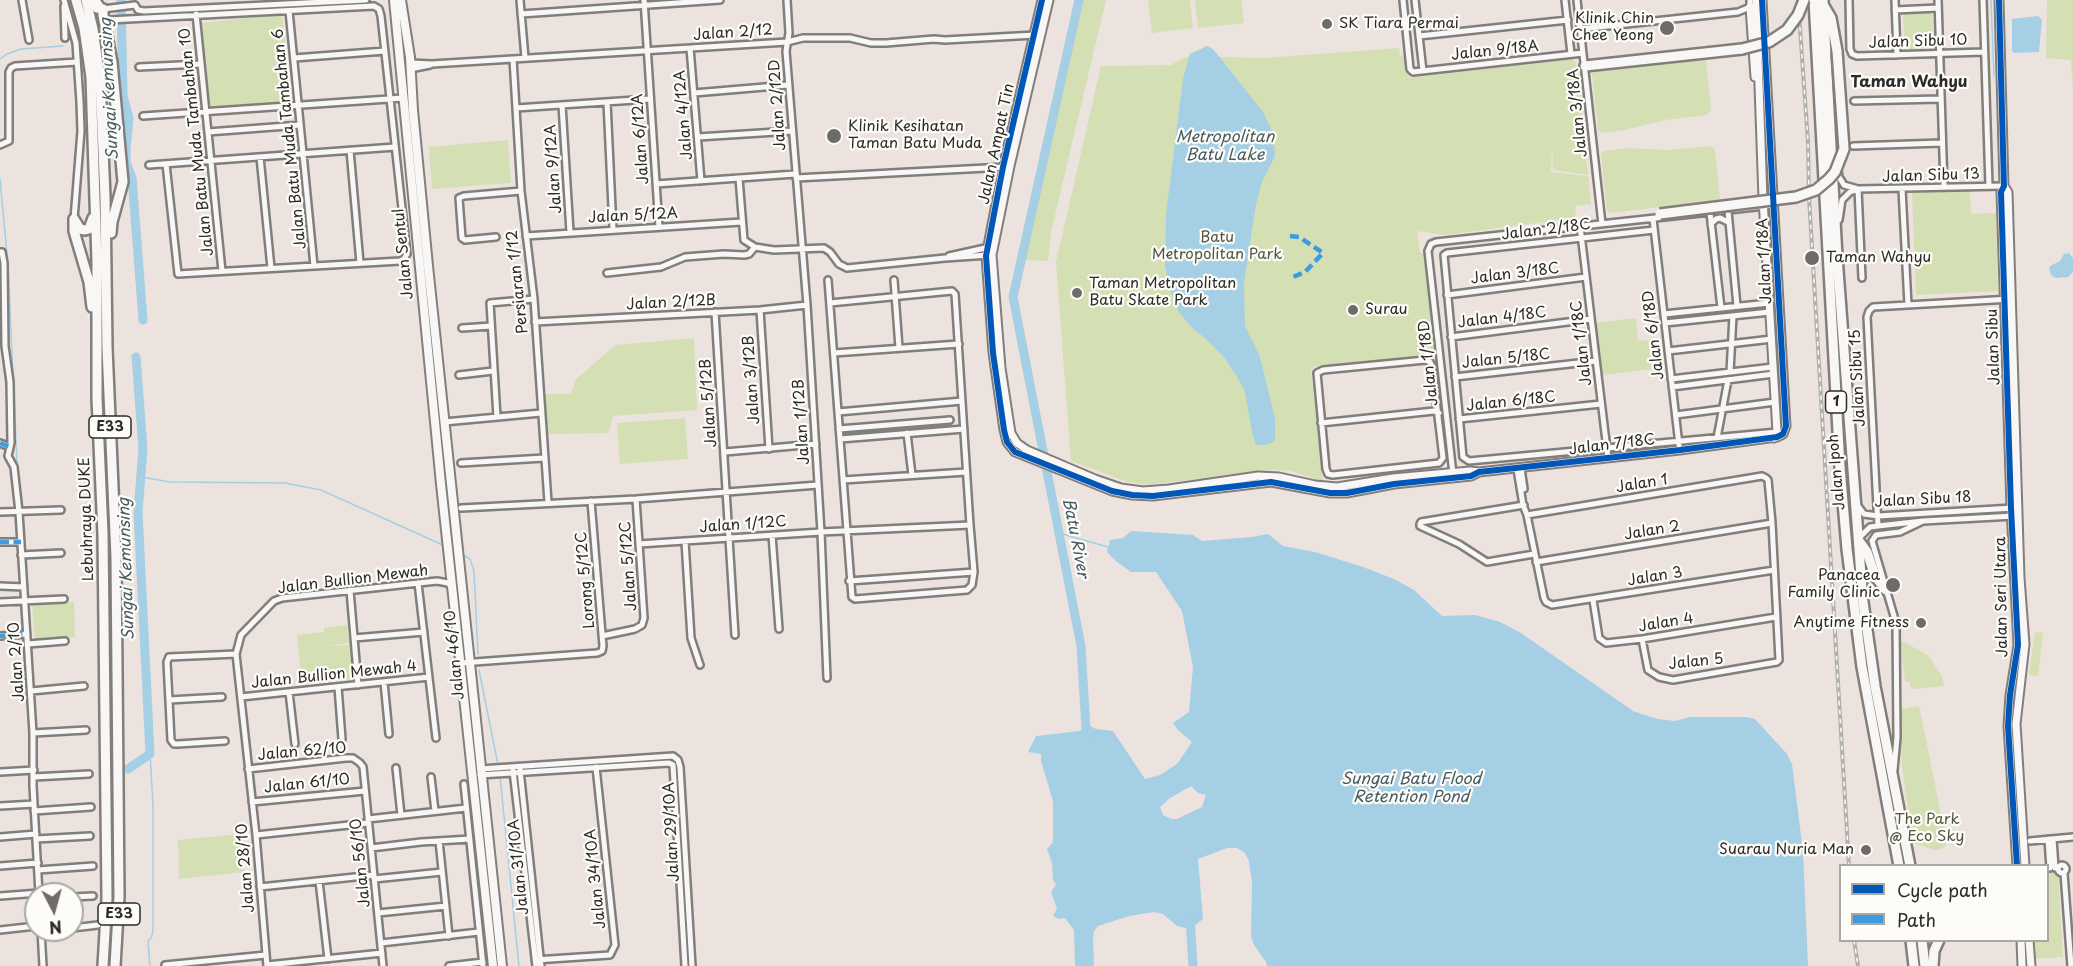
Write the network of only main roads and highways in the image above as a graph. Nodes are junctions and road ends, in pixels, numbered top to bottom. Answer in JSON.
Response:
{"nodes":[{"id":1,"x":76,"y":0,"type":"edge"},
{"id":2,"x":86,"y":0,"type":"edge"},
{"id":3,"x":91,"y":0,"type":"edge"},
{"id":4,"x":394,"y":0,"type":"edge"},
{"id":5,"x":401,"y":0,"type":"edge"},
{"id":6,"x":1804,"y":0,"type":"edge"},
{"id":7,"x":1820,"y":2,"type":"edge"},
{"id":8,"x":399,"y":58,"type":"junction"},
{"id":9,"x":409,"y":66,"type":"junction"},
{"id":10,"x":1585,"y":66,"type":"road end"},
{"id":11,"x":400,"y":75,"type":"junction"},
{"id":12,"x":411,"y":85,"type":"junction"},
{"id":13,"x":403,"y":98,"type":"junction"},
{"id":14,"x":412,"y":110,"type":"junction"},
{"id":15,"x":95,"y":211,"type":"junction"},
{"id":16,"x":1656,"y":216,"type":"road end"},
{"id":17,"x":96,"y":336,"type":"junction"},
{"id":18,"x":107,"y":338,"type":"junction"},
{"id":19,"x":436,"y":342,"type":"joint"},
{"id":20,"x":429,"y":367,"type":"joint"},
{"id":21,"x":1858,"y":539,"type":"junction"},
{"id":22,"x":1886,"y":590,"type":"road end"},
{"id":23,"x":1899,"y":864,"type":"edge"},
{"id":24,"x":1910,"y":864,"type":"edge"},
{"id":25,"x":1911,"y":942,"type":"edge"},
{"id":26,"x":1922,"y":942,"type":"edge"},
{"id":27,"x":1938,"y":942,"type":"edge"},
{"id":28,"x":103,"y":966,"type":"edge"},
{"id":29,"x":115,"y":966,"type":"edge"},
{"id":30,"x":493,"y":966,"type":"edge"},
{"id":31,"x":502,"y":966,"type":"edge"},
{"id":32,"x":1914,"y":966,"type":"edge"},
{"id":33,"x":1925,"y":966,"type":"edge"},
{"id":34,"x":1933,"y":966,"type":"edge"}],
"edges":[{"from":1,"to":15,"type":"highway","name":"Lebuhraya DUKE","number":"E33"},
{"from":2,"to":18,"type":"highway","name":"Lebuhraya DUKE","number":"E33"},
{"from":3,"to":18,"type":"highway"},
{"from":4,"to":8,"type":"main road"},
{"from":5,"to":9,"type":"main road"},
{"from":6,"to":10,"type":"highway","bridge":true},
{"from":7,"to":16,"type":"highway","bridge":true},
{"from":7,"to":21,"type":"highway","name":"Jalan Ipoh","number":"1"},
{"from":7,"to":23,"type":"highway","name":"Jalan Ipoh","number":"1"},
{"from":8,"to":9,"type":"main road"},
{"from":8,"to":11,"type":"main road"},
{"from":9,"to":11,"type":"main road"},
{"from":9,"to":12,"type":"main road"},
{"from":11,"to":13,"type":"main road"},
{"from":12,"to":13,"type":"main road"},
{"from":12,"to":14,"type":"main road"},
{"from":13,"to":14,"type":"main road"},
{"from":13,"to":20,"type":"main road","name":"Jalan Sentul"},
{"from":14,"to":19,"type":"main road","name":"Jalan Sentul"},
{"from":15,"to":17,"type":"highway","name":"Lebuhraya DUKE","number":"E33"},
{"from":15,"to":17,"type":"highway"},
{"from":17,"to":28,"type":"highway","name":"Lebuhraya DUKE","number":"E33"},
{"from":18,"to":29,"type":"highway","name":"Lebuhraya DUKE","number":"E33"},
{"from":19,"to":31,"type":"main road","name":"Jalan 46/10"},
{"from":20,"to":30,"type":"main road","name":"Jalan 46/10"},
{"from":21,"to":22,"type":"highway"},
{"from":21,"to":24,"type":"highway","name":"Jalan Ipoh","number":"1"},
{"from":25,"to":32,"type":"highway"},
{"from":26,"to":33,"type":"highway"},
{"from":27,"to":34,"type":"highway"}]}
